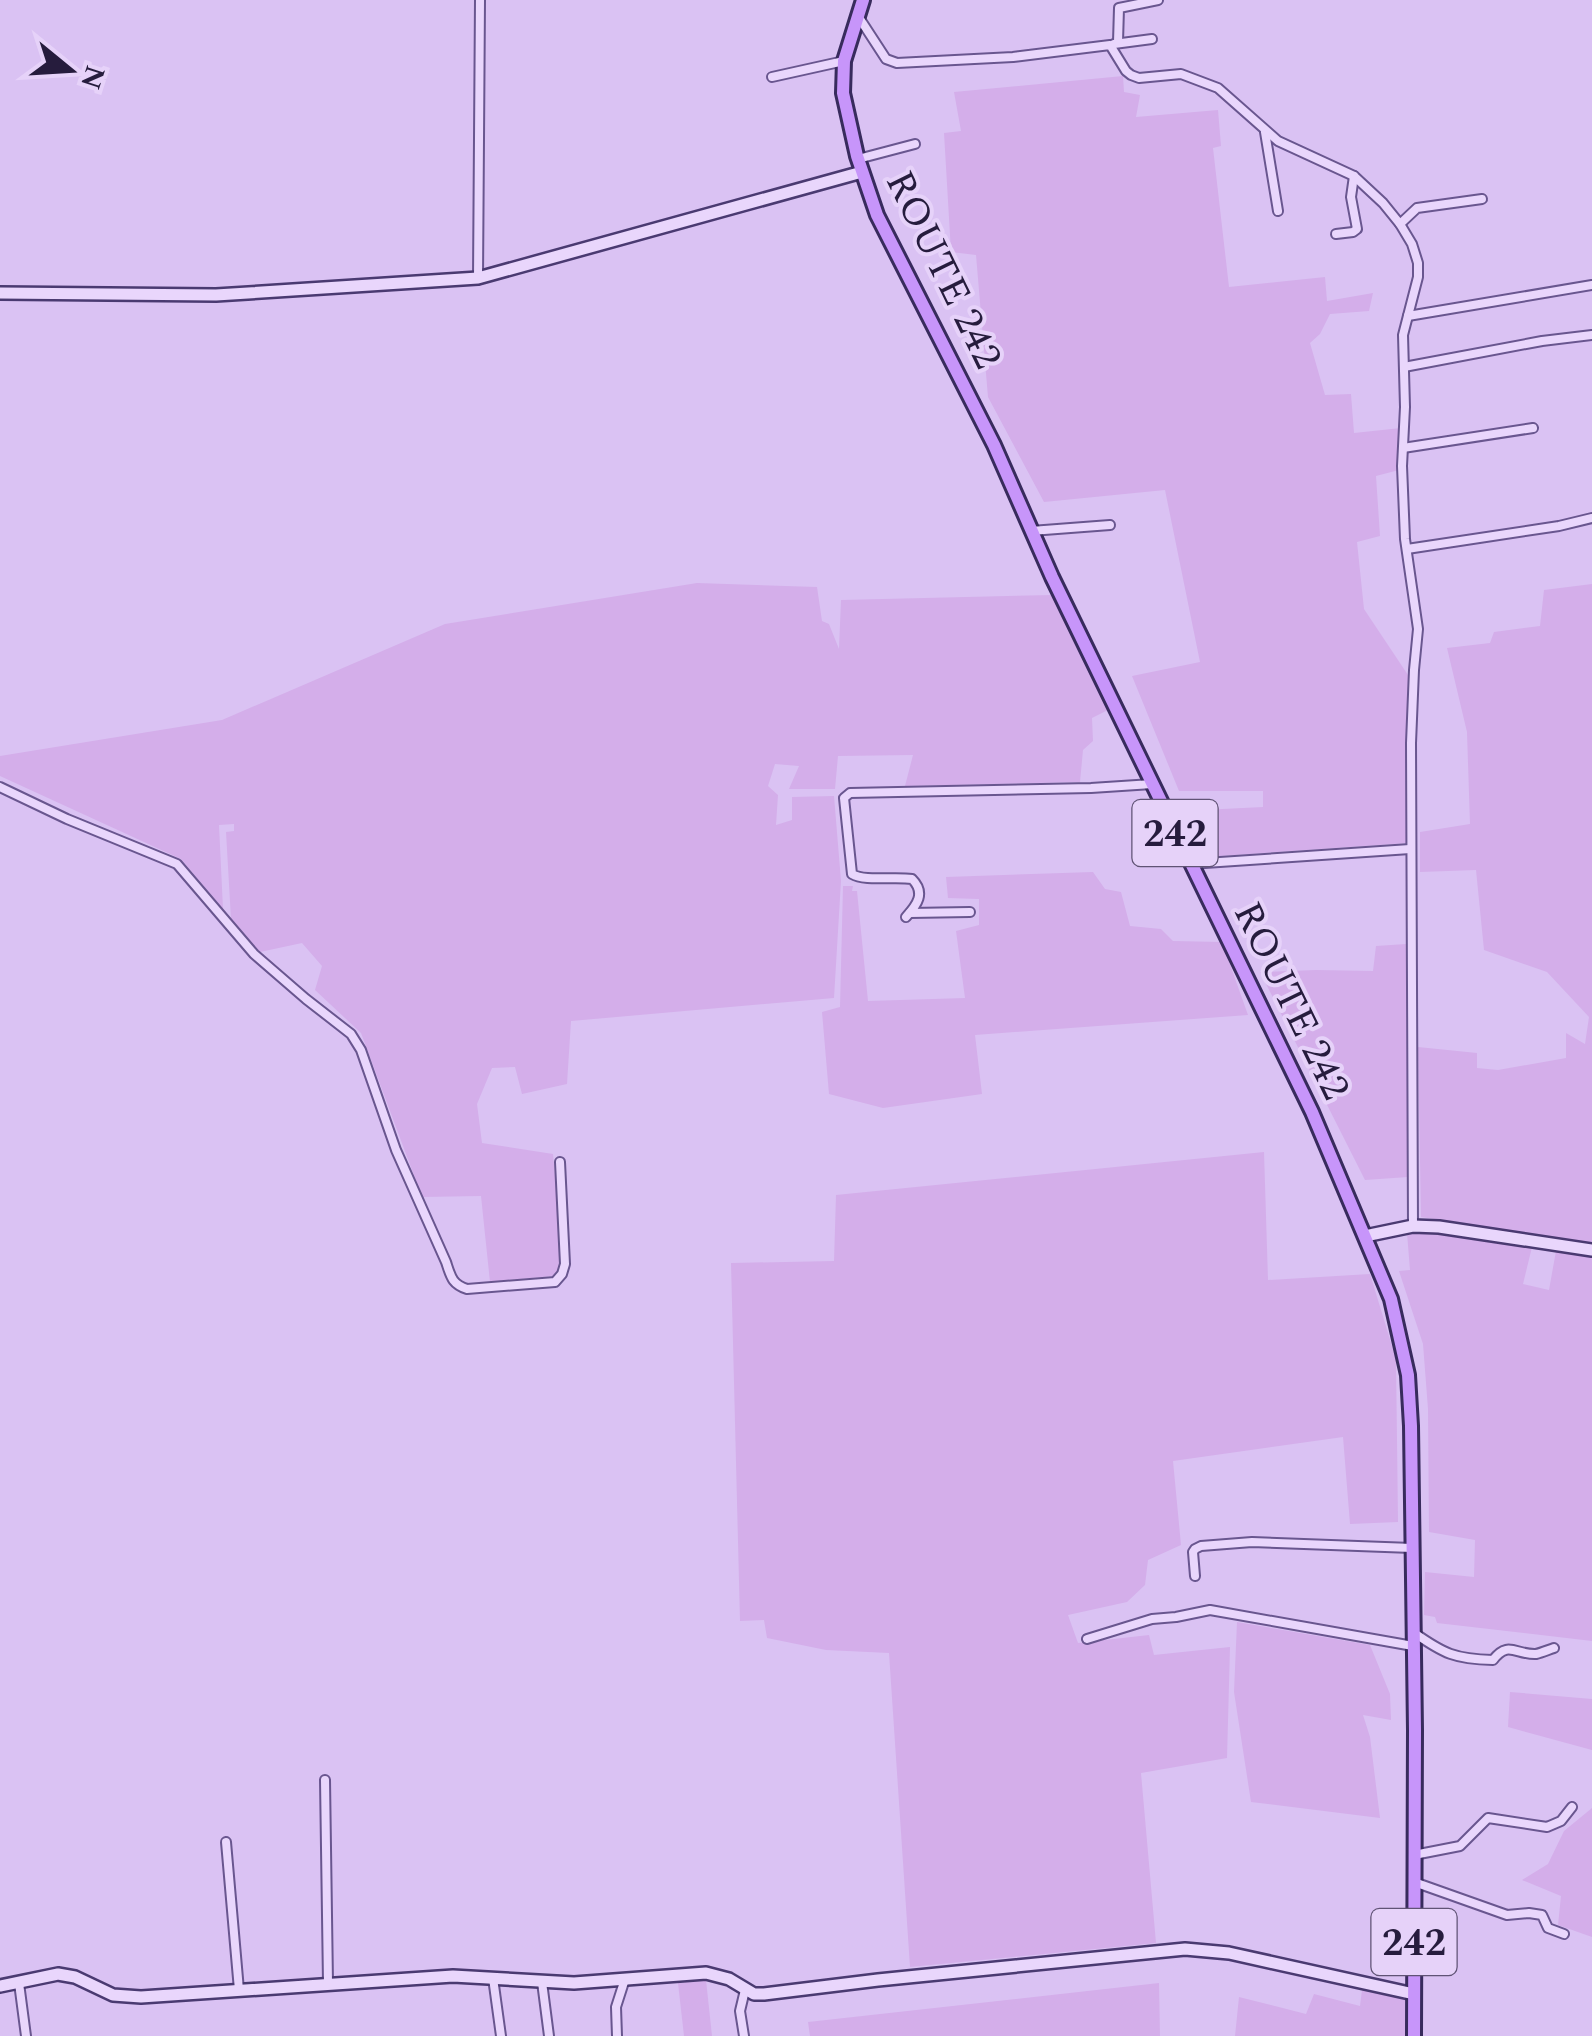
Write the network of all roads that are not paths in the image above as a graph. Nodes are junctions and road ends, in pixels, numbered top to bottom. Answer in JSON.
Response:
{"nodes":[{"id":1,"x":480,"y":0,"type":"edge"},
{"id":2,"x":864,"y":0,"type":"edge"},
{"id":3,"x":1158,"y":0,"type":"edge"},
{"id":4,"x":857,"y":16,"type":"junction"},
{"id":5,"x":1152,"y":39,"type":"dead end"},
{"id":6,"x":1114,"y":44,"type":"junction"},
{"id":7,"x":844,"y":61,"type":"junction"},
{"id":8,"x":772,"y":77,"type":"dead end"},
{"id":9,"x":1265,"y":132,"type":"junction"},
{"id":10,"x":916,"y":144,"type":"dead end"},
{"id":11,"x":860,"y":166,"type":"junction"},
{"id":12,"x":1354,"y":176,"type":"junction"},
{"id":13,"x":1482,"y":199,"type":"dead end"},
{"id":14,"x":1278,"y":211,"type":"dead end"},
{"id":15,"x":1400,"y":224,"type":"junction"},
{"id":16,"x":1336,"y":234,"type":"dead end"},
{"id":17,"x":478,"y":278,"type":"junction"},
{"id":18,"x":1592,"y":285,"type":"edge"},
{"id":19,"x":0,"y":293,"type":"edge"},
{"id":20,"x":1408,"y":316,"type":"junction"},
{"id":21,"x":1592,"y":335,"type":"edge"},
{"id":22,"x":1404,"y":367,"type":"junction"},
{"id":23,"x":1533,"y":428,"type":"dead end"},
{"id":24,"x":1403,"y":448,"type":"junction"},
{"id":25,"x":1592,"y":518,"type":"edge"},
{"id":26,"x":1110,"y":525,"type":"dead end"},
{"id":27,"x":1031,"y":531,"type":"junction"},
{"id":28,"x":1406,"y":549,"type":"junction"},
{"id":29,"x":1152,"y":784,"type":"junction"},
{"id":30,"x":0,"y":787,"type":"edge"},
{"id":31,"x":1410,"y":849,"type":"junction"},
{"id":32,"x":1190,"y":864,"type":"junction"},
{"id":33,"x":970,"y":912,"type":"dead end"},
{"id":34,"x":560,"y":1162,"type":"dead end"},
{"id":35,"x":1413,"y":1226,"type":"junction"},
{"id":36,"x":1365,"y":1236,"type":"junction"},
{"id":37,"x":1592,"y":1250,"type":"edge"},
{"id":38,"x":1412,"y":1548,"type":"junction"},
{"id":39,"x":1195,"y":1576,"type":"dead end"},
{"id":40,"x":1087,"y":1639,"type":"dead end"},
{"id":41,"x":1413,"y":1639,"type":"junction"},
{"id":42,"x":1554,"y":1648,"type":"dead end"},
{"id":43,"x":326,"y":1780,"type":"dead end"},
{"id":44,"x":1572,"y":1807,"type":"dead end"},
{"id":45,"x":226,"y":1842,"type":"dead end"},
{"id":46,"x":1414,"y":1851,"type":"junction"},
{"id":47,"x":1414,"y":1882,"type":"junction"},
{"id":48,"x":1564,"y":1934,"type":"dead end"},
{"id":49,"x":493,"y":1978,"type":"junction"},
{"id":50,"x":624,"y":1979,"type":"junction"},
{"id":51,"x":20,"y":1982,"type":"junction"},
{"id":52,"x":328,"y":1982,"type":"junction"},
{"id":53,"x":542,"y":1982,"type":"junction"},
{"id":54,"x":0,"y":1986,"type":"edge"},
{"id":55,"x":240,"y":1990,"type":"junction"},
{"id":56,"x":745,"y":1990,"type":"junction"},
{"id":57,"x":1414,"y":1994,"type":"junction"},
{"id":58,"x":26,"y":2036,"type":"edge"},
{"id":59,"x":501,"y":2036,"type":"edge"},
{"id":60,"x":549,"y":2036,"type":"edge"},
{"id":61,"x":618,"y":2036,"type":"edge"},
{"id":62,"x":744,"y":2036,"type":"edge"},
{"id":63,"x":1414,"y":2036,"type":"edge"}],
"edges":[{"from":1,"to":17,"type":"street"},
{"from":2,"to":4,"type":"main road","name":"ROUTE 242","number":"242"},
{"from":3,"to":6,"type":"street"},
{"from":4,"to":6,"type":"street"},
{"from":4,"to":7,"type":"main road","name":"ROUTE 242","number":"242"},
{"from":5,"to":6,"type":"street"},
{"from":6,"to":9,"type":"street"},
{"from":7,"to":8,"type":"street"},
{"from":7,"to":11,"type":"main road","name":"ROUTE 242","number":"242"},
{"from":9,"to":12,"type":"street"},
{"from":9,"to":14,"type":"street"},
{"from":10,"to":11,"type":"street"},
{"from":11,"to":17,"type":"street"},
{"from":11,"to":27,"type":"main road","name":"ROUTE 242","number":"242"},
{"from":12,"to":15,"type":"street"},
{"from":12,"to":16,"type":"street"},
{"from":13,"to":15,"type":"street"},
{"from":15,"to":20,"type":"street"},
{"from":17,"to":19,"type":"street"},
{"from":18,"to":20,"type":"street"},
{"from":20,"to":22,"type":"street"},
{"from":21,"to":22,"type":"street"},
{"from":22,"to":24,"type":"street"},
{"from":23,"to":24,"type":"street"},
{"from":24,"to":28,"type":"street"},
{"from":25,"to":28,"type":"street"},
{"from":26,"to":27,"type":"street"},
{"from":27,"to":29,"type":"main road","name":"ROUTE 242","number":"242"},
{"from":28,"to":31,"type":"street"},
{"from":29,"to":32,"type":"main road","name":"ROUTE 242","number":"242"},
{"from":29,"to":33,"type":"street"},
{"from":30,"to":34,"type":"street"},
{"from":31,"to":32,"type":"street"},
{"from":31,"to":35,"type":"street"},
{"from":32,"to":36,"type":"main road","name":"ROUTE 242","number":"242"},
{"from":35,"to":36,"type":"street"},
{"from":35,"to":37,"type":"street"},
{"from":36,"to":38,"type":"main road","name":"ROUTE 242","number":"242"},
{"from":38,"to":39,"type":"street"},
{"from":38,"to":41,"type":"main road","name":"ROUTE 242","number":"242"},
{"from":40,"to":41,"type":"street"},
{"from":41,"to":42,"type":"street"},
{"from":41,"to":46,"type":"main road","name":"ROUTE 242","number":"242"},
{"from":43,"to":52,"type":"street"},
{"from":44,"to":46,"type":"street"},
{"from":45,"to":55,"type":"street"},
{"from":46,"to":47,"type":"main road","name":"ROUTE 242","number":"242"},
{"from":47,"to":48,"type":"street"},
{"from":47,"to":57,"type":"main road","name":"ROUTE 242","number":"242"},
{"from":49,"to":52,"type":"street"},
{"from":49,"to":53,"type":"street"},
{"from":49,"to":59,"type":"street"},
{"from":50,"to":53,"type":"street"},
{"from":50,"to":56,"type":"street"},
{"from":50,"to":61,"type":"street"},
{"from":51,"to":54,"type":"street"},
{"from":51,"to":55,"type":"street"},
{"from":51,"to":58,"type":"street"},
{"from":52,"to":55,"type":"street"},
{"from":53,"to":60,"type":"street"},
{"from":56,"to":57,"type":"street"},
{"from":56,"to":62,"type":"street"},
{"from":57,"to":63,"type":"main road","name":"ROUTE 242","number":"242"}]}
